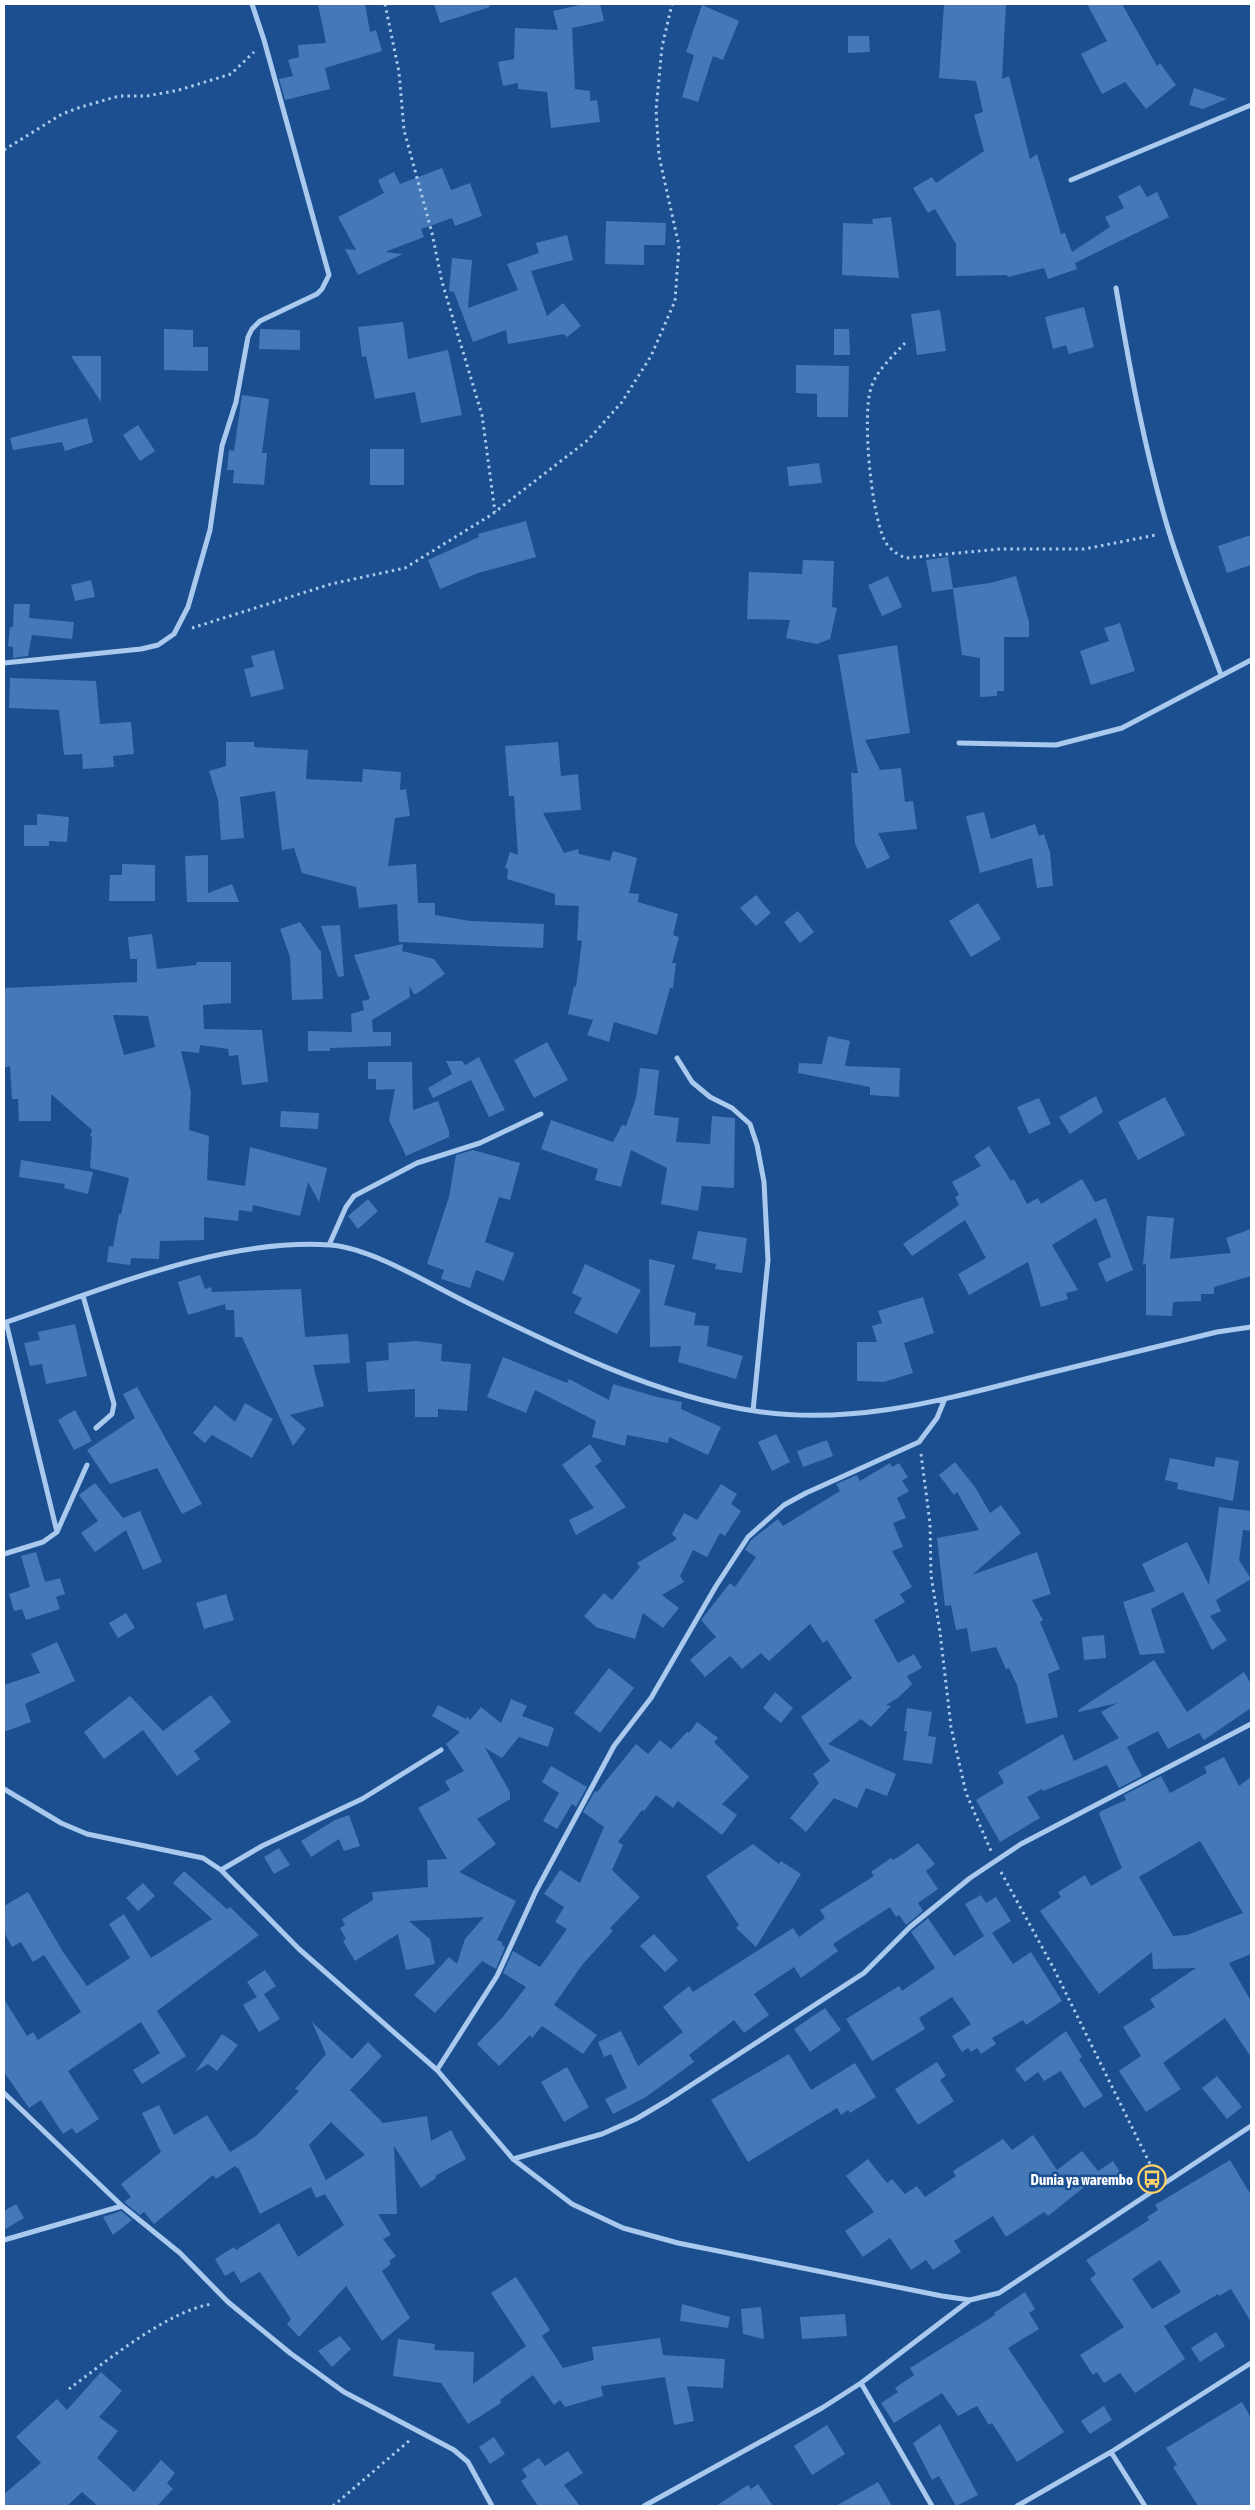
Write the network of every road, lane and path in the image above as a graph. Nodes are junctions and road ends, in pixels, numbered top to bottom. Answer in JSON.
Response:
{"nodes":[{"id":1,"x":252,"y":4,"type":"edge"},
{"id":2,"x":385,"y":4,"type":"edge"},
{"id":3,"x":672,"y":4,"type":"edge"},
{"id":4,"x":264,"y":40,"type":"junction"},
{"id":5,"x":1251,"y":105,"type":"edge"},
{"id":6,"x":4,"y":150,"type":"edge"},
{"id":7,"x":1071,"y":180,"type":"dead end"},
{"id":8,"x":1116,"y":288,"type":"dead end"},
{"id":9,"x":905,"y":342,"type":"dead end"},
{"id":10,"x":495,"y":512,"type":"junction"},
{"id":11,"x":1170,"y":534,"type":"junction"},
{"id":12,"x":174,"y":634,"type":"junction"},
{"id":13,"x":1251,"y":660,"type":"edge"},
{"id":14,"x":4,"y":663,"type":"edge"},
{"id":15,"x":1222,"y":675,"type":"junction"},
{"id":16,"x":959,"y":743,"type":"dead end"},
{"id":17,"x":676,"y":1058,"type":"dead end"},
{"id":18,"x":541,"y":1114,"type":"dead end"},
{"id":19,"x":330,"y":1245,"type":"junction"},
{"id":20,"x":83,"y":1296,"type":"junction"},
{"id":21,"x":5,"y":1322,"type":"edge"},
{"id":22,"x":1251,"y":1327,"type":"edge"},
{"id":23,"x":944,"y":1401,"type":"junction"},
{"id":24,"x":753,"y":1411,"type":"junction"},
{"id":25,"x":96,"y":1428,"type":"dead end"},
{"id":26,"x":919,"y":1442,"type":"junction"},
{"id":27,"x":87,"y":1465,"type":"dead end"},
{"id":28,"x":57,"y":1532,"type":"junction"},
{"id":29,"x":4,"y":1554,"type":"edge"},
{"id":30,"x":1251,"y":1724,"type":"edge"},
{"id":31,"x":441,"y":1750,"type":"dead end"},
{"id":32,"x":4,"y":1789,"type":"edge"},
{"id":33,"x":995,"y":1861,"type":"junction"},
{"id":34,"x":221,"y":1870,"type":"junction"},
{"id":35,"x":437,"y":2070,"type":"junction"},
{"id":36,"x":4,"y":2093,"type":"edge"},
{"id":37,"x":1251,"y":2126,"type":"edge"},
{"id":38,"x":513,"y":2159,"type":"junction"},
{"id":39,"x":1161,"y":2186,"type":"junction"},
{"id":40,"x":122,"y":2206,"type":"junction"},
{"id":41,"x":4,"y":2240,"type":"edge"},
{"id":42,"x":970,"y":2300,"type":"junction"},
{"id":43,"x":228,"y":2302,"type":"junction"},
{"id":44,"x":1251,"y":2363,"type":"edge"},
{"id":45,"x":861,"y":2383,"type":"junction"},
{"id":46,"x":69,"y":2389,"type":"dead end"},
{"id":47,"x":419,"y":2432,"type":"junction"},
{"id":48,"x":1110,"y":2452,"type":"junction"},
{"id":49,"x":333,"y":2506,"type":"edge"},
{"id":50,"x":492,"y":2506,"type":"edge"},
{"id":51,"x":644,"y":2506,"type":"edge"},
{"id":52,"x":932,"y":2506,"type":"edge"},
{"id":53,"x":1017,"y":2506,"type":"edge"},
{"id":54,"x":1145,"y":2506,"type":"edge"}],
"edges":[{"from":1,"to":4,"type":"street"},
{"from":2,"to":10,"type":"path"},
{"from":3,"to":10,"type":"path"},
{"from":4,"to":6,"type":"path"},
{"from":4,"to":12,"type":"street"},
{"from":5,"to":7,"type":"street"},
{"from":8,"to":11,"type":"street"},
{"from":9,"to":11,"type":"path"},
{"from":10,"to":12,"type":"path"},
{"from":11,"to":15,"type":"street"},
{"from":12,"to":14,"type":"street"},
{"from":13,"to":15,"type":"street"},
{"from":15,"to":16,"type":"street"},
{"from":17,"to":24,"type":"street"},
{"from":18,"to":19,"type":"street"},
{"from":19,"to":20,"type":"street"},
{"from":19,"to":24,"type":"street"},
{"from":20,"to":21,"type":"street"},
{"from":20,"to":25,"type":"street"},
{"from":21,"to":28,"type":"street"},
{"from":22,"to":23,"type":"street"},
{"from":23,"to":24,"type":"street"},
{"from":23,"to":26,"type":"street"},
{"from":26,"to":33,"type":"path"},
{"from":26,"to":35,"type":"street"},
{"from":27,"to":28,"type":"street"},
{"from":28,"to":29,"type":"street"},
{"from":30,"to":33,"type":"street"},
{"from":31,"to":34,"type":"street"},
{"from":32,"to":34,"type":"street"},
{"from":33,"to":38,"type":"street"},
{"from":33,"to":39,"type":"path"},
{"from":34,"to":35,"type":"street"},
{"from":35,"to":38,"type":"street"},
{"from":36,"to":40,"type":"street"},
{"from":37,"to":39,"type":"street"},
{"from":38,"to":42,"type":"street"},
{"from":39,"to":42,"type":"street"},
{"from":40,"to":41,"type":"street"},
{"from":40,"to":43,"type":"street"},
{"from":42,"to":45,"type":"street"},
{"from":43,"to":46,"type":"path"},
{"from":43,"to":47,"type":"street"},
{"from":44,"to":48,"type":"street"},
{"from":45,"to":51,"type":"street"},
{"from":45,"to":52,"type":"street"},
{"from":47,"to":49,"type":"path"},
{"from":47,"to":50,"type":"street"},
{"from":48,"to":53,"type":"street"},
{"from":48,"to":54,"type":"street"}]}
